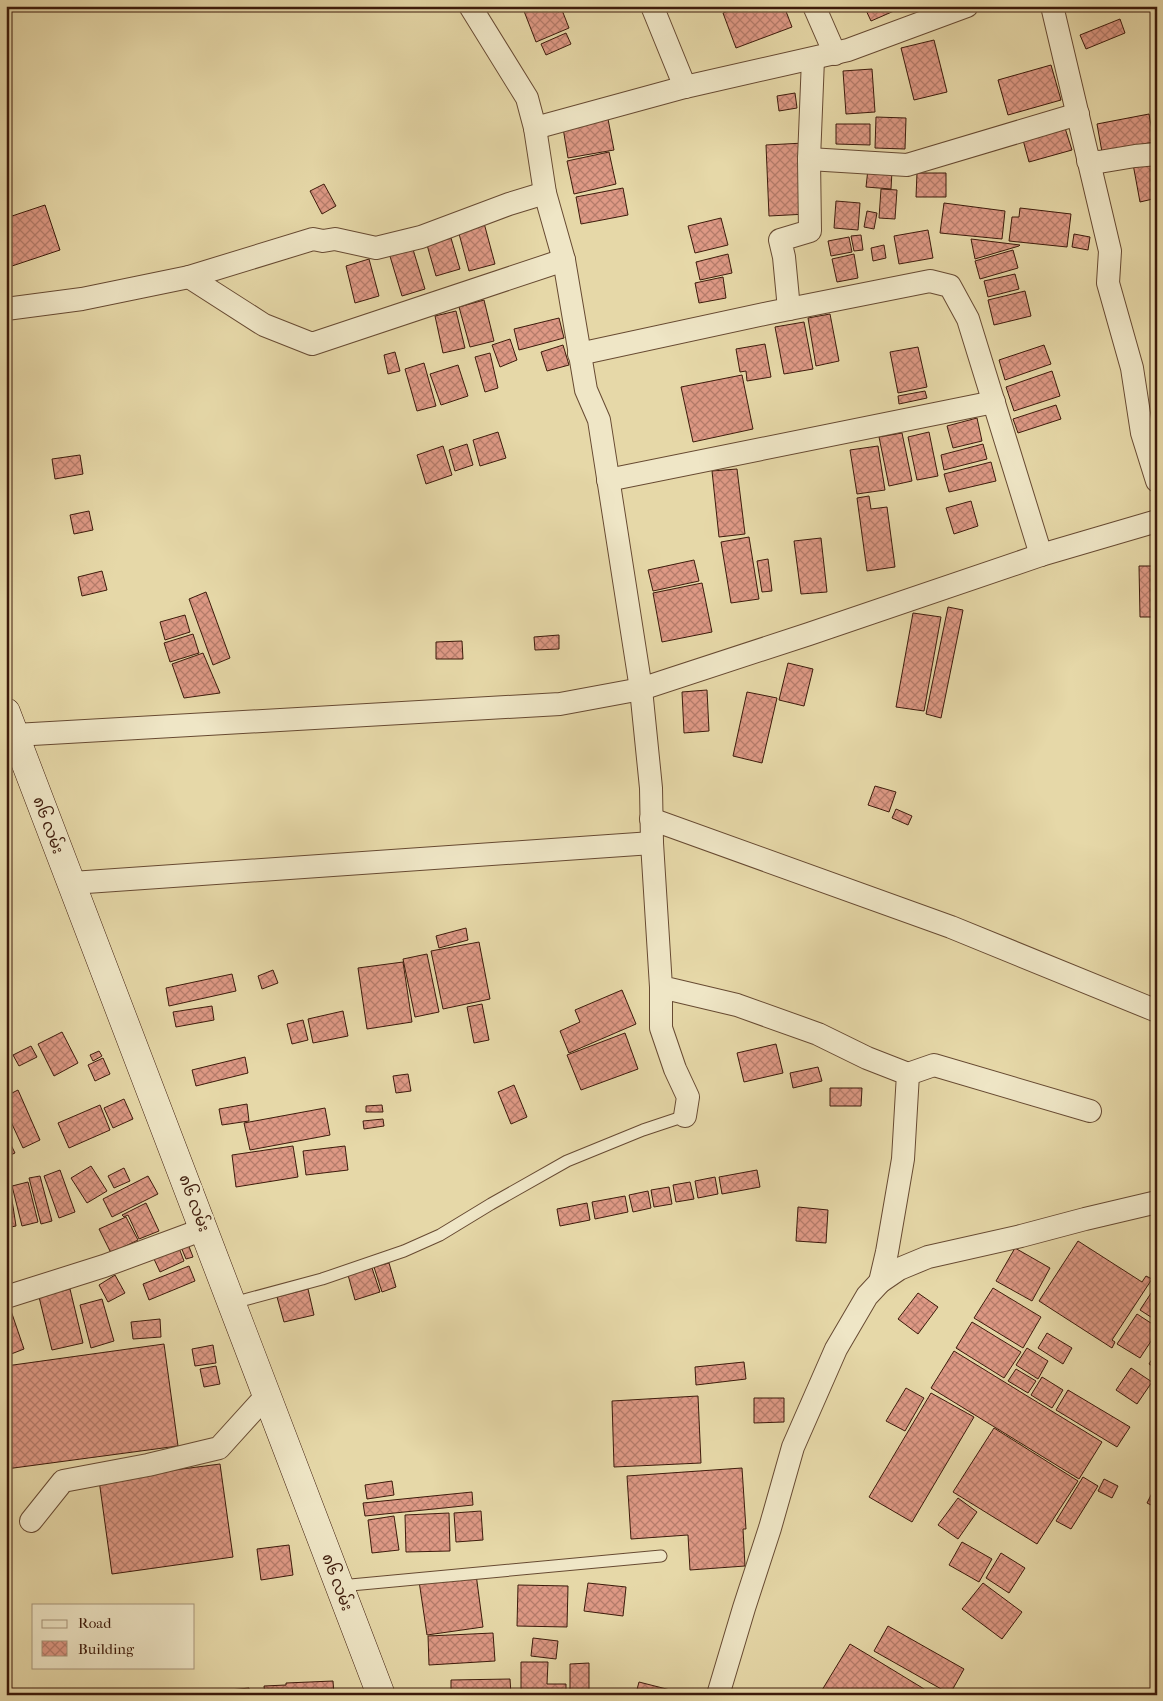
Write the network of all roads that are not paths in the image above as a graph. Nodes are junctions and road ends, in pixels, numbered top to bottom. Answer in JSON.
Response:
{"nodes":[{"id":1,"x":470,"y":6,"type":"edge"},
{"id":2,"x":652,"y":6,"type":"edge"},
{"id":3,"x":814,"y":6,"type":"edge"},
{"id":4,"x":967,"y":6,"type":"edge"},
{"id":5,"x":1052,"y":6,"type":"edge"},
{"id":6,"x":835,"y":54,"type":"junction"},
{"id":7,"x":813,"y":59,"type":"junction"},
{"id":8,"x":685,"y":87,"type":"junction"},
{"id":9,"x":1078,"y":114,"type":"junction"},
{"id":10,"x":536,"y":128,"type":"junction"},
{"id":11,"x":1157,"y":154,"type":"edge"},
{"id":12,"x":809,"y":159,"type":"junction"},
{"id":13,"x":1088,"y":161,"type":"junction"},
{"id":14,"x":545,"y":193,"type":"junction"},
{"id":15,"x":564,"y":260,"type":"junction"},
{"id":16,"x":189,"y":277,"type":"junction"},
{"id":17,"x":6,"y":309,"type":"edge"},
{"id":18,"x":789,"y":309,"type":"junction"},
{"id":19,"x":579,"y":354,"type":"junction"},
{"id":20,"x":994,"y":402,"type":"junction"},
{"id":21,"x":608,"y":480,"type":"junction"},
{"id":22,"x":1157,"y":481,"type":"edge"},
{"id":23,"x":1157,"y":521,"type":"edge"},
{"id":24,"x":1041,"y":555,"type":"junction"},
{"id":25,"x":641,"y":689,"type":"junction"},
{"id":26,"x":11,"y":724,"type":"edge"},
{"id":27,"x":651,"y":818,"type":"junction"},
{"id":28,"x":652,"y":843,"type":"junction"},
{"id":29,"x":72,"y":883,"type":"junction"},
{"id":30,"x":660,"y":987,"type":"junction"},
{"id":31,"x":1157,"y":1011,"type":"edge"},
{"id":32,"x":908,"y":1074,"type":"junction"},
{"id":33,"x":1090,"y":1111,"type":"dead end"},
{"id":34,"x":685,"y":1116,"type":"joint"},
{"id":35,"x":1157,"y":1202,"type":"edge"},
{"id":36,"x":204,"y":1228,"type":"junction"},
{"id":37,"x":880,"y":1282,"type":"junction"},
{"id":38,"x":6,"y":1297,"type":"edge"},
{"id":39,"x":232,"y":1303,"type":"junction"},
{"id":40,"x":267,"y":1395,"type":"junction"},
{"id":41,"x":31,"y":1520,"type":"dead end"},
{"id":42,"x":661,"y":1556,"type":"dead end"},
{"id":43,"x":340,"y":1586,"type":"junction"},
{"id":44,"x":381,"y":1695,"type":"edge"},
{"id":45,"x":718,"y":1695,"type":"edge"}],
"edges":[{"from":1,"to":10,"type":"street"},
{"from":2,"to":8,"type":"street"},
{"from":3,"to":6,"type":"street"},
{"from":4,"to":6,"type":"street"},
{"from":5,"to":9,"type":"street"},
{"from":6,"to":7,"type":"street"},
{"from":7,"to":8,"type":"street"},
{"from":7,"to":12,"type":"street"},
{"from":8,"to":10,"type":"street"},
{"from":9,"to":12,"type":"street"},
{"from":9,"to":13,"type":"street"},
{"from":10,"to":14,"type":"street"},
{"from":11,"to":13,"type":"street"},
{"from":12,"to":18,"type":"street"},
{"from":13,"to":22,"type":"street"},
{"from":14,"to":15,"type":"street"},
{"from":14,"to":16,"type":"street"},
{"from":15,"to":16,"type":"street"},
{"from":15,"to":19,"type":"street"},
{"from":16,"to":17,"type":"street"},
{"from":18,"to":19,"type":"street"},
{"from":18,"to":20,"type":"street"},
{"from":19,"to":21,"type":"street"},
{"from":20,"to":21,"type":"street"},
{"from":20,"to":24,"type":"street"},
{"from":21,"to":25,"type":"street"},
{"from":23,"to":24,"type":"street"},
{"from":24,"to":25,"type":"street"},
{"from":25,"to":26,"type":"street"},
{"from":25,"to":27,"type":"street"},
{"from":26,"to":29,"type":"street","name":"၈၆ လမ်း"},
{"from":27,"to":28,"type":"street"},
{"from":27,"to":31,"type":"street"},
{"from":28,"to":29,"type":"street"},
{"from":28,"to":30,"type":"street"},
{"from":29,"to":36,"type":"street","name":"၈၆ လမ်း"},
{"from":30,"to":32,"type":"street"},
{"from":30,"to":34,"type":"street"},
{"from":32,"to":33,"type":"street"},
{"from":32,"to":37,"type":"street"},
{"from":34,"to":39,"type":"lane"},
{"from":35,"to":37,"type":"street"},
{"from":36,"to":38,"type":"street"},
{"from":36,"to":39,"type":"street","name":"၈၆ လမ်း"},
{"from":37,"to":45,"type":"street"},
{"from":39,"to":40,"type":"street","name":"၈၆ လမ်း"},
{"from":40,"to":41,"type":"street"},
{"from":40,"to":43,"type":"street","name":"၈၆ လမ်း"},
{"from":42,"to":43,"type":"lane"},
{"from":43,"to":44,"type":"street","name":"၈၆ လမ်း"}]}
